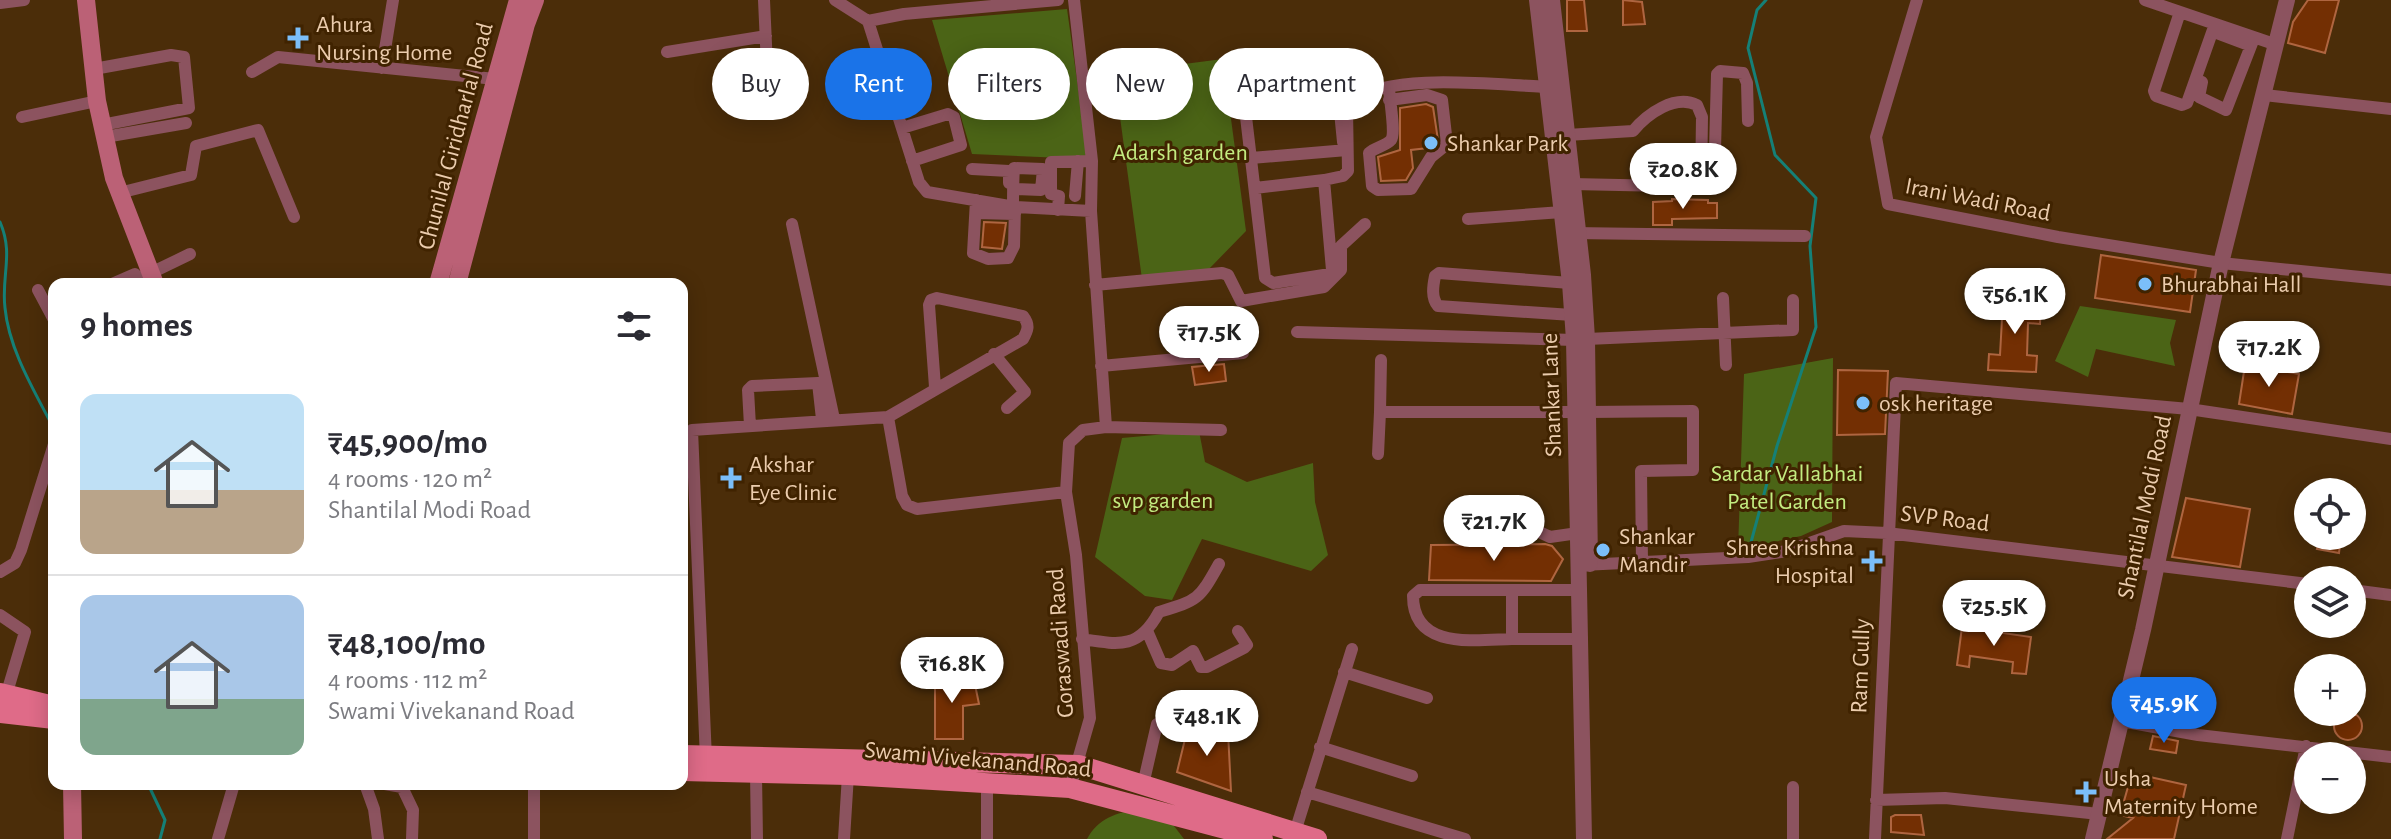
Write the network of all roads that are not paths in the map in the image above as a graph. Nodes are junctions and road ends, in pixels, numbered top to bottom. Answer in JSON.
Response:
{"nodes":[{"id":1,"x":24,"y":0,"type":"edge"},
{"id":2,"x":86,"y":0,"type":"edge"},
{"id":3,"x":393,"y":0,"type":"edge"},
{"id":4,"x":518,"y":0,"type":"edge"},
{"id":5,"x":535,"y":0,"type":"edge"},
{"id":6,"x":764,"y":0,"type":"edge"},
{"id":7,"x":835,"y":0,"type":"edge"},
{"id":8,"x":1058,"y":0,"type":"edge"},
{"id":9,"x":1074,"y":0,"type":"edge"},
{"id":10,"x":1537,"y":0,"type":"edge"},
{"id":11,"x":1552,"y":0,"type":"edge"},
{"id":12,"x":1917,"y":0,"type":"edge"},
{"id":13,"x":2145,"y":0,"type":"edge"},
{"id":14,"x":2287,"y":0,"type":"edge"},
{"id":15,"x":0,"y":3,"type":"edge"},
{"id":16,"x":2179,"y":15,"type":"junction"},
{"id":17,"x":868,"y":21,"type":"junction"},
{"id":18,"x":2217,"y":29,"type":"junction"},
{"id":19,"x":766,"y":36,"type":"junction"},
{"id":20,"x":2252,"y":42,"type":"junction"},
{"id":21,"x":2277,"y":45,"type":"junction"},
{"id":22,"x":766,"y":48,"type":"edge"},
{"id":23,"x":667,"y":52,"type":"dead end"},
{"id":24,"x":382,"y":68,"type":"junction"},
{"id":25,"x":94,"y":69,"type":"junction"},
{"id":26,"x":252,"y":72,"type":"dead end"},
{"id":27,"x":495,"y":79,"type":"junction"},
{"id":28,"x":1554,"y":87,"type":"junction"},
{"id":29,"x":1384,"y":94,"type":"edge"},
{"id":30,"x":1389,"y":94,"type":"junction"},
{"id":31,"x":2264,"y":95,"type":"junction"},
{"id":32,"x":97,"y":101,"type":"junction"},
{"id":33,"x":2391,"y":109,"type":"edge"},
{"id":34,"x":22,"y":117,"type":"dead end"},
{"id":35,"x":1348,"y":120,"type":"edge"},
{"id":36,"x":1748,"y":121,"type":"dead end"},
{"id":37,"x":186,"y":123,"type":"dead end"},
{"id":38,"x":902,"y":128,"type":"junction"},
{"id":39,"x":103,"y":131,"type":"junction"},
{"id":40,"x":1567,"y":135,"type":"junction"},
{"id":41,"x":1347,"y":150,"type":"junction"},
{"id":42,"x":1251,"y":158,"type":"junction"},
{"id":43,"x":912,"y":161,"type":"junction"},
{"id":44,"x":1078,"y":161,"type":"junction"},
{"id":45,"x":1092,"y":161,"type":"junction"},
{"id":46,"x":972,"y":169,"type":"dead end"},
{"id":47,"x":1324,"y":180,"type":"junction"},
{"id":48,"x":1572,"y":184,"type":"junction"},
{"id":49,"x":1701,"y":186,"type":"junction"},
{"id":50,"x":1255,"y":188,"type":"junction"},
{"id":51,"x":1013,"y":189,"type":"junction"},
{"id":52,"x":1038,"y":190,"type":"junction"},
{"id":53,"x":119,"y":193,"type":"junction"},
{"id":54,"x":1066,"y":196,"type":"junction"},
{"id":55,"x":976,"y":206,"type":"junction"},
{"id":56,"x":1013,"y":208,"type":"junction"},
{"id":57,"x":1038,"y":208,"type":"junction"},
{"id":58,"x":1058,"y":210,"type":"junction"},
{"id":59,"x":1091,"y":211,"type":"junction"},
{"id":60,"x":1562,"y":212,"type":"junction"},
{"id":61,"x":294,"y":217,"type":"dead end"},
{"id":62,"x":1468,"y":219,"type":"dead end"},
{"id":63,"x":792,"y":224,"type":"dead end"},
{"id":64,"x":1365,"y":224,"type":"dead end"},
{"id":65,"x":1572,"y":233,"type":"junction"},
{"id":66,"x":1805,"y":236,"type":"dead end"},
{"id":67,"x":190,"y":254,"type":"dead end"},
{"id":68,"x":2221,"y":263,"type":"junction"},
{"id":69,"x":152,"y":275,"type":"edge"},
{"id":70,"x":440,"y":278,"type":"edge"},
{"id":71,"x":459,"y":278,"type":"edge"},
{"id":72,"x":2391,"y":280,"type":"edge"},
{"id":73,"x":1570,"y":283,"type":"junction"},
{"id":74,"x":1095,"y":285,"type":"junction"},
{"id":75,"x":38,"y":290,"type":"dead end"},
{"id":76,"x":1723,"y":298,"type":"dead end"},
{"id":77,"x":1793,"y":300,"type":"dead end"},
{"id":78,"x":48,"y":309,"type":"edge"},
{"id":79,"x":1572,"y":315,"type":"junction"},
{"id":80,"x":1297,"y":332,"type":"dead end"},
{"id":81,"x":1724,"y":333,"type":"junction"},
{"id":82,"x":1580,"y":340,"type":"junction"},
{"id":83,"x":1243,"y":353,"type":"dead end"},
{"id":84,"x":994,"y":354,"type":"junction"},
{"id":85,"x":1381,"y":360,"type":"dead end"},
{"id":86,"x":1726,"y":365,"type":"dead end"},
{"id":87,"x":1101,"y":366,"type":"junction"},
{"id":88,"x":935,"y":387,"type":"junction"},
{"id":89,"x":1007,"y":408,"type":"dead end"},
{"id":90,"x":2189,"y":409,"type":"junction"},
{"id":91,"x":1380,"y":412,"type":"junction"},
{"id":92,"x":1582,"y":412,"type":"junction"},
{"id":93,"x":888,"y":417,"type":"junction"},
{"id":94,"x":828,"y":419,"type":"junction"},
{"id":95,"x":750,"y":426,"type":"junction"},
{"id":96,"x":1106,"y":427,"type":"junction"},
{"id":97,"x":1221,"y":430,"type":"dead end"},
{"id":98,"x":2391,"y":439,"type":"edge"},
{"id":99,"x":1378,"y":454,"type":"dead end"},
{"id":100,"x":48,"y":463,"type":"edge"},
{"id":101,"x":1066,"y":492,"type":"junction"},
{"id":102,"x":1503,"y":515,"type":"dead end"},
{"id":103,"x":1578,"y":533,"type":"junction"},
{"id":104,"x":1887,"y":533,"type":"junction"},
{"id":105,"x":1642,"y":562,"type":"junction"},
{"id":106,"x":1219,"y":564,"type":"dead end"},
{"id":107,"x":1585,"y":565,"type":"junction"},
{"id":108,"x":2154,"y":567,"type":"junction"},
{"id":109,"x":0,"y":572,"type":"edge"},
{"id":110,"x":2294,"y":582,"type":"edge"},
{"id":111,"x":1512,"y":590,"type":"junction"},
{"id":112,"x":1581,"y":590,"type":"junction"},
{"id":113,"x":2366,"y":592,"type":"edge"},
{"id":114,"x":2391,"y":595,"type":"edge"},
{"id":115,"x":0,"y":615,"type":"edge"},
{"id":116,"x":1238,"y":631,"type":"dead end"},
{"id":117,"x":1148,"y":633,"type":"junction"},
{"id":118,"x":1082,"y":639,"type":"junction"},
{"id":119,"x":1512,"y":639,"type":"junction"},
{"id":120,"x":1582,"y":639,"type":"junction"},
{"id":121,"x":1352,"y":649,"type":"dead end"},
{"id":122,"x":1344,"y":672,"type":"junction"},
{"id":123,"x":1427,"y":698,"type":"dead end"},
{"id":124,"x":2,"y":703,"type":"edge"},
{"id":125,"x":48,"y":706,"type":"edge"},
{"id":126,"x":48,"y":717,"type":"edge"},
{"id":127,"x":2121,"y":721,"type":"junction"},
{"id":128,"x":1157,"y":724,"type":"dead end"},
{"id":129,"x":2294,"y":745,"type":"edge"},
{"id":130,"x":1320,"y":747,"type":"junction"},
{"id":131,"x":2366,"y":754,"type":"edge"},
{"id":132,"x":688,"y":757,"type":"edge"},
{"id":133,"x":2391,"y":757,"type":"edge"},
{"id":134,"x":706,"y":764,"type":"junction"},
{"id":135,"x":1079,"y":765,"type":"junction"},
{"id":136,"x":688,"y":769,"type":"edge"},
{"id":137,"x":756,"y":774,"type":"junction"},
{"id":138,"x":848,"y":775,"type":"junction"},
{"id":139,"x":1412,"y":776,"type":"dead end"},
{"id":140,"x":987,"y":784,"type":"junction"},
{"id":141,"x":1143,"y":785,"type":"junction"},
{"id":142,"x":1793,"y":787,"type":"dead end"},
{"id":143,"x":1070,"y":788,"type":"junction"},
{"id":144,"x":72,"y":790,"type":"edge"},
{"id":145,"x":232,"y":790,"type":"edge"},
{"id":146,"x":367,"y":790,"type":"edge"},
{"id":147,"x":403,"y":790,"type":"edge"},
{"id":148,"x":534,"y":790,"type":"edge"},
{"id":149,"x":1307,"y":792,"type":"junction"},
{"id":150,"x":1876,"y":800,"type":"junction"},
{"id":151,"x":2294,"y":805,"type":"edge"},
{"id":152,"x":2099,"y":814,"type":"junction"},
{"id":153,"x":1295,"y":832,"type":"junction"},
{"id":154,"x":73,"y":839,"type":"edge"},
{"id":155,"x":218,"y":839,"type":"edge"},
{"id":156,"x":378,"y":839,"type":"edge"},
{"id":157,"x":412,"y":839,"type":"edge"},
{"id":158,"x":534,"y":839,"type":"edge"},
{"id":159,"x":757,"y":839,"type":"edge"},
{"id":160,"x":844,"y":839,"type":"edge"},
{"id":161,"x":987,"y":839,"type":"edge"},
{"id":162,"x":1263,"y":839,"type":"edge"},
{"id":163,"x":1317,"y":839,"type":"edge"},
{"id":164,"x":1465,"y":839,"type":"edge"},
{"id":165,"x":1584,"y":839,"type":"edge"},
{"id":166,"x":1594,"y":839,"type":"edge"},
{"id":167,"x":1793,"y":839,"type":"edge"},
{"id":168,"x":1875,"y":839,"type":"edge"},
{"id":169,"x":2093,"y":839,"type":"edge"},
{"id":170,"x":2287,"y":839,"type":"edge"}],
"edges":[{"from":1,"to":15,"type":"street"},
{"from":2,"to":25,"type":"main road"},
{"from":3,"to":24,"type":"street"},
{"from":4,"to":27,"type":"main road","name":"Chunilal Giridharlal Road"},
{"from":5,"to":71,"type":"main road","name":"Chunilal Giridharlal Road"},
{"from":6,"to":19,"type":"street"},
{"from":7,"to":17,"type":"street"},
{"from":8,"to":17,"type":"street"},
{"from":9,"to":45,"type":"street"},
{"from":10,"to":28,"type":"street","name":"Shankar Lane"},
{"from":11,"to":28,"type":"street","name":"Shankar Lane"},
{"from":12,"to":68,"type":"street","name":"Irani Wadi Road"},
{"from":13,"to":16,"type":"street"},
{"from":14,"to":21,"type":"street","name":"Shantilal Modi Road"},
{"from":16,"to":18,"type":"street"},
{"from":16,"to":18,"type":"street"},
{"from":17,"to":38,"type":"street"},
{"from":18,"to":20,"type":"street"},
{"from":18,"to":20,"type":"street"},
{"from":19,"to":22,"type":"street"},
{"from":19,"to":23,"type":"street"},
{"from":20,"to":21,"type":"street"},
{"from":21,"to":31,"type":"street","name":"Shantilal Modi Road"},
{"from":24,"to":26,"type":"street"},
{"from":24,"to":27,"type":"street"},
{"from":25,"to":32,"type":"main road"},
{"from":25,"to":39,"type":"street"},
{"from":27,"to":70,"type":"main road","name":"Chunilal Giridharlal Road"},
{"from":28,"to":30,"type":"street"},
{"from":28,"to":40,"type":"street","name":"Shankar Lane"},
{"from":28,"to":60,"type":"street","name":"Shankar Lane"},
{"from":29,"to":30,"type":"street"},
{"from":30,"to":30,"type":"street"},
{"from":31,"to":33,"type":"street"},
{"from":31,"to":68,"type":"street","name":"Shantilal Modi Road"},
{"from":32,"to":34,"type":"street"},
{"from":32,"to":39,"type":"main road"},
{"from":35,"to":41,"type":"street"},
{"from":36,"to":49,"type":"street"},
{"from":37,"to":39,"type":"street"},
{"from":38,"to":43,"type":"street"},
{"from":38,"to":43,"type":"street"},
{"from":39,"to":53,"type":"main road"},
{"from":40,"to":48,"type":"street","name":"Shankar Lane"},
{"from":40,"to":49,"type":"street"},
{"from":41,"to":42,"type":"street"},
{"from":41,"to":42,"type":"street"},
{"from":41,"to":47,"type":"street"},
{"from":42,"to":50,"type":"street"},
{"from":43,"to":55,"type":"street"},
{"from":44,"to":45,"type":"street"},
{"from":44,"to":54,"type":"street"},
{"from":44,"to":54,"type":"street"},
{"from":45,"to":59,"type":"street"},
{"from":46,"to":56,"type":"street"},
{"from":47,"to":50,"type":"street"},
{"from":47,"to":50,"type":"street"},
{"from":48,"to":49,"type":"street"},
{"from":48,"to":65,"type":"street","name":"Shankar Lane"},
{"from":51,"to":52,"type":"street"},
{"from":51,"to":52,"type":"street"},
{"from":51,"to":56,"type":"street"},
{"from":52,"to":57,"type":"street"},
{"from":53,"to":61,"type":"street"},
{"from":53,"to":69,"type":"main road"},
{"from":54,"to":58,"type":"street"},
{"from":55,"to":56,"type":"street"},
{"from":55,"to":56,"type":"street"},
{"from":56,"to":57,"type":"street"},
{"from":57,"to":58,"type":"street"},
{"from":58,"to":59,"type":"street"},
{"from":59,"to":74,"type":"street"},
{"from":60,"to":62,"type":"street"},
{"from":60,"to":65,"type":"street","name":"Shankar Lane"},
{"from":63,"to":94,"type":"street"},
{"from":64,"to":74,"type":"street"},
{"from":65,"to":66,"type":"street"},
{"from":65,"to":73,"type":"street","name":"Shankar Lane"},
{"from":65,"to":82,"type":"street","name":"Shankar Lane"},
{"from":67,"to":69,"type":"street"},
{"from":68,"to":72,"type":"street"},
{"from":68,"to":90,"type":"street","name":"Shantilal Modi Road"},
{"from":73,"to":79,"type":"street","name":"Shankar Lane"},
{"from":73,"to":79,"type":"street"},
{"from":74,"to":87,"type":"street"},
{"from":75,"to":78,"type":"street"},
{"from":76,"to":81,"type":"street"},
{"from":77,"to":81,"type":"street"},
{"from":79,"to":82,"type":"street","name":"Shankar Lane"},
{"from":80,"to":82,"type":"street"},
{"from":81,"to":82,"type":"street"},
{"from":81,"to":86,"type":"street"},
{"from":82,"to":92,"type":"street","name":"Shankar Lane"},
{"from":83,"to":87,"type":"street"},
{"from":84,"to":88,"type":"street"},
{"from":84,"to":88,"type":"street"},
{"from":84,"to":89,"type":"street"},
{"from":85,"to":91,"type":"street"},
{"from":87,"to":96,"type":"street"},
{"from":88,"to":93,"type":"street"},
{"from":90,"to":98,"type":"street"},
{"from":90,"to":104,"type":"street","name":"Ram Gully"},
{"from":90,"to":108,"type":"street","name":"Shantilal Modi Road"},
{"from":91,"to":92,"type":"street"},
{"from":91,"to":99,"type":"street"},
{"from":92,"to":103,"type":"street","name":"Shankar Lane"},
{"from":92,"to":105,"type":"street"},
{"from":92,"to":107,"type":"street","name":"Shankar Lane"},
{"from":93,"to":94,"type":"street"},
{"from":93,"to":101,"type":"street"},
{"from":94,"to":95,"type":"street"},
{"from":94,"to":95,"type":"street"},
{"from":95,"to":134,"type":"street"},
{"from":96,"to":97,"type":"street"},
{"from":96,"to":101,"type":"street","name":"Goraswadi Raod"},
{"from":100,"to":109,"type":"street"},
{"from":101,"to":118,"type":"street","name":"Goraswadi Raod"},
{"from":102,"to":103,"type":"street"},
{"from":103,"to":107,"type":"street","name":"Shankar Lane"},
{"from":104,"to":105,"type":"street","name":"SVP Road"},
{"from":104,"to":108,"type":"street","name":"SVP Road"},
{"from":104,"to":150,"type":"street","name":"Ram Gully"},
{"from":105,"to":107,"type":"street","name":"SVP Road"},
{"from":106,"to":117,"type":"street"},
{"from":107,"to":112,"type":"street","name":"Shankar Lane"},
{"from":107,"to":166,"type":"street","name":"Shankar Lane"},
{"from":108,"to":110,"type":"street","name":"SVP Road"},
{"from":108,"to":127,"type":"street","name":"Shantilal Modi Road"},
{"from":111,"to":112,"type":"street"},
{"from":111,"to":119,"type":"street"},
{"from":111,"to":119,"type":"street"},
{"from":112,"to":120,"type":"street","name":"Shankar Lane"},
{"from":113,"to":114,"type":"street"},
{"from":115,"to":124,"type":"street"},
{"from":116,"to":117,"type":"street"},
{"from":117,"to":118,"type":"street"},
{"from":118,"to":135,"type":"street","name":"Goraswadi Raod"},
{"from":119,"to":120,"type":"street"},
{"from":120,"to":165,"type":"street","name":"Shankar Lane"},
{"from":121,"to":122,"type":"street"},
{"from":122,"to":123,"type":"street"},
{"from":122,"to":130,"type":"street"},
{"from":124,"to":125,"type":"main road"},
{"from":124,"to":126,"type":"main road"},
{"from":127,"to":129,"type":"street"},
{"from":127,"to":152,"type":"street","name":"Shantilal Modi Road"},
{"from":128,"to":141,"type":"street"},
{"from":130,"to":139,"type":"street"},
{"from":130,"to":149,"type":"street"},
{"from":131,"to":133,"type":"street"},
{"from":132,"to":134,"type":"main road","name":"Swami Vivekanand Road"},
{"from":134,"to":135,"type":"main road","name":"Swami Vivekanand Road"},
{"from":134,"to":136,"type":"main road","name":"Swami Vivekanand Road"},
{"from":134,"to":137,"type":"main road","name":"Swami Vivekanand Road"},
{"from":135,"to":141,"type":"main road","name":"Swami Vivekanand Road"},
{"from":135,"to":143,"type":"street","name":"Goraswadi Raod"},
{"from":137,"to":138,"type":"main road","name":"Swami Vivekanand Road"},
{"from":137,"to":159,"type":"street"},
{"from":138,"to":140,"type":"main road","name":"Swami Vivekanand Road"},
{"from":138,"to":160,"type":"street"},
{"from":140,"to":143,"type":"main road","name":"Swami Vivekanand Road"},
{"from":140,"to":161,"type":"street"},
{"from":141,"to":153,"type":"main road","name":"Swami Vivekanand Road"},
{"from":142,"to":167,"type":"street"},
{"from":143,"to":162,"type":"main road","name":"Swami Vivekanand Road"},
{"from":144,"to":154,"type":"main road"},
{"from":145,"to":155,"type":"street"},
{"from":146,"to":156,"type":"street"},
{"from":147,"to":157,"type":"street"},
{"from":148,"to":158,"type":"street"},
{"from":149,"to":153,"type":"street"},
{"from":149,"to":164,"type":"street"},
{"from":150,"to":152,"type":"street"},
{"from":150,"to":168,"type":"street","name":"Ram Gully"},
{"from":151,"to":170,"type":"street"},
{"from":152,"to":169,"type":"street","name":"Shantilal Modi Road"},
{"from":153,"to":163,"type":"main road","name":"Swami Vivekanand Road"}]}
